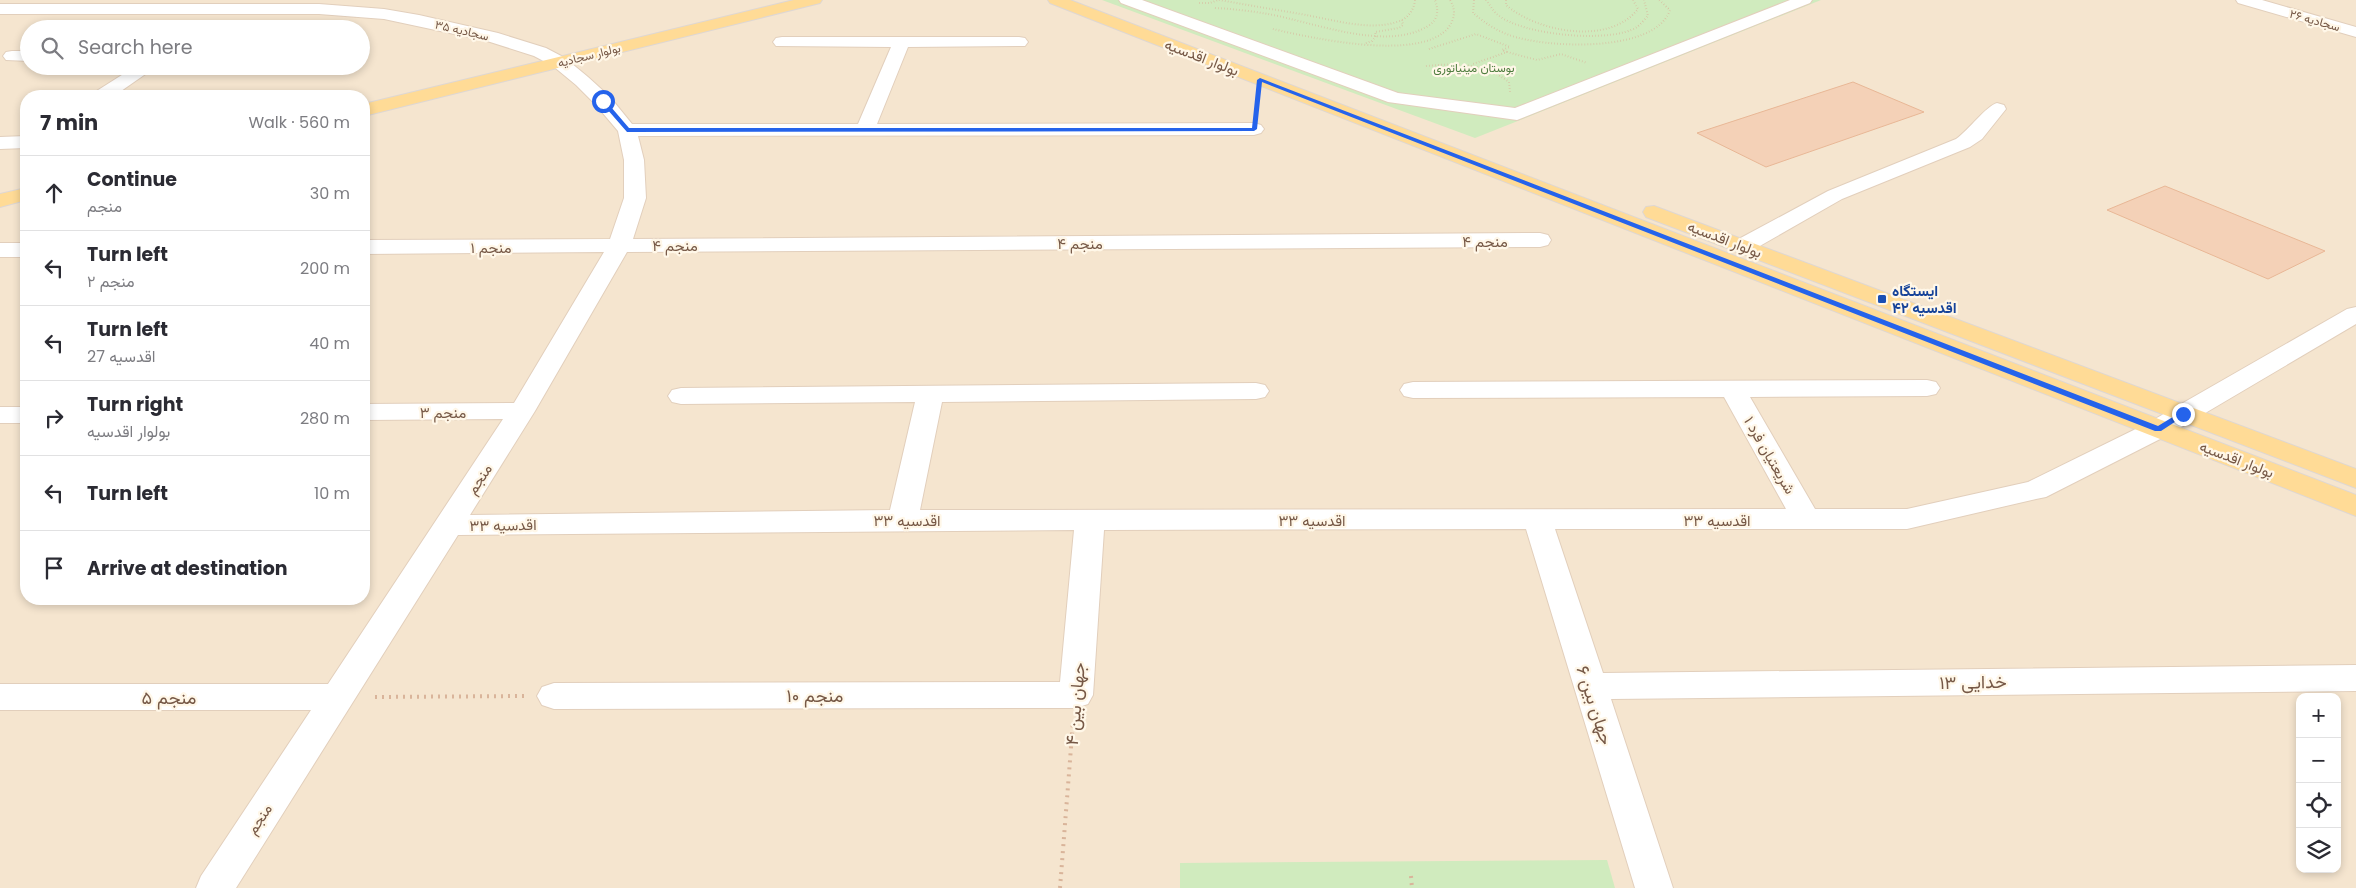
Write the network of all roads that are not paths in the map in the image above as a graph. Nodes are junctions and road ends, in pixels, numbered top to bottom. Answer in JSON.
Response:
{"nodes":[{"id":1,"x":102,"y":0,"type":"edge"},
{"id":2,"x":401,"y":0,"type":"edge"},
{"id":3,"x":756,"y":0,"type":"edge"},
{"id":4,"x":814,"y":0,"type":"edge"},
{"id":5,"x":1056,"y":0,"type":"edge"},
{"id":6,"x":1095,"y":0,"type":"edge"},
{"id":7,"x":1127,"y":0,"type":"edge"},
{"id":8,"x":1804,"y":0,"type":"edge"},
{"id":9,"x":2244,"y":0,"type":"edge"},
{"id":10,"x":0,"y":9,"type":"edge"},
{"id":11,"x":86,"y":9,"type":"junction"},
{"id":12,"x":236,"y":10,"type":"junction"},
{"id":13,"x":384,"y":14,"type":"junction"},
{"id":14,"x":220,"y":20,"type":"edge"},
{"id":15,"x":2356,"y":32,"type":"edge"},
{"id":16,"x":782,"y":42,"type":"dead end"},
{"id":17,"x":902,"y":42,"type":"junction"},
{"id":18,"x":1019,"y":42,"type":"dead end"},
{"id":19,"x":549,"y":57,"type":"junction"},
{"id":20,"x":134,"y":75,"type":"edge"},
{"id":21,"x":111,"y":90,"type":"edge"},
{"id":22,"x":370,"y":93,"type":"edge"},
{"id":23,"x":370,"y":108,"type":"edge"},
{"id":24,"x":1997,"y":109,"type":"dead end"},
{"id":25,"x":1254,"y":129,"type":"dead end"},
{"id":26,"x":627,"y":130,"type":"junction"},
{"id":27,"x":865,"y":130,"type":"junction"},
{"id":28,"x":20,"y":142,"type":"edge"},
{"id":29,"x":0,"y":143,"type":"edge"},
{"id":30,"x":20,"y":177,"type":"edge"},
{"id":31,"x":0,"y":182,"type":"edge"},
{"id":32,"x":20,"y":196,"type":"edge"},
{"id":33,"x":0,"y":201,"type":"edge"},
{"id":34,"x":1540,"y":240,"type":"dead end"},
{"id":35,"x":619,"y":246,"type":"junction"},
{"id":36,"x":1743,"y":246,"type":"junction"},
{"id":37,"x":370,"y":248,"type":"edge"},
{"id":38,"x":0,"y":250,"type":"edge"},
{"id":39,"x":20,"y":250,"type":"edge"},
{"id":40,"x":2356,"y":314,"type":"edge"},
{"id":41,"x":1927,"y":388,"type":"dead end"},
{"id":42,"x":1733,"y":389,"type":"junction"},
{"id":43,"x":1413,"y":390,"type":"dead end"},
{"id":44,"x":1256,"y":391,"type":"dead end"},
{"id":45,"x":930,"y":394,"type":"junction"},
{"id":46,"x":681,"y":396,"type":"dead end"},
{"id":47,"x":522,"y":411,"type":"junction"},
{"id":48,"x":370,"y":412,"type":"edge"},
{"id":49,"x":2183,"y":414,"type":"junction"},
{"id":50,"x":0,"y":415,"type":"edge"},
{"id":51,"x":20,"y":415,"type":"edge"},
{"id":52,"x":2158,"y":429,"type":"junction"},
{"id":53,"x":2356,"y":479,"type":"edge"},
{"id":54,"x":2356,"y":506,"type":"edge"},
{"id":55,"x":903,"y":520,"type":"junction"},
{"id":56,"x":1090,"y":520,"type":"junction"},
{"id":57,"x":1807,"y":520,"type":"junction"},
{"id":58,"x":1538,"y":521,"type":"junction"},
{"id":59,"x":449,"y":525,"type":"junction"},
{"id":60,"x":2356,"y":678,"type":"edge"},
{"id":61,"x":1589,"y":686,"type":"junction"},
{"id":62,"x":1076,"y":695,"type":"joint"},
{"id":63,"x":554,"y":696,"type":"road end"},
{"id":64,"x":0,"y":697,"type":"edge"},
{"id":65,"x":338,"y":698,"type":"junction"},
{"id":66,"x":215,"y":888,"type":"edge"},
{"id":67,"x":1654,"y":888,"type":"edge"}],
"edges":[{"from":1,"to":11,"type":"street"},
{"from":2,"to":13,"type":"street"},
{"from":3,"to":19,"type":"main road","name":"بولوار سجادیه"},
{"from":4,"to":19,"type":"main road","name":"بولوار سجادیه"},
{"from":5,"to":52,"type":"main road","name":"بولوار اقدسیه"},
{"from":6,"to":36,"type":"main road","name":"بولوار اقدسیه"},
{"from":7,"to":8,"type":"street"},
{"from":9,"to":15,"type":"street","name":"سجادیه ۲۶"},
{"from":10,"to":11,"type":"street","name":"سجادیه ۳۵"},
{"from":11,"to":12,"type":"street","name":"سجادیه ۳۵"},
{"from":12,"to":13,"type":"street","name":"سجادیه ۳۵"},
{"from":12,"to":14,"type":"street"},
{"from":13,"to":19,"type":"street","name":"سجادیه ۳۵"},
{"from":16,"to":17,"type":"street"},
{"from":17,"to":18,"type":"street"},
{"from":17,"to":27,"type":"street"},
{"from":19,"to":22,"type":"main road","name":"بولوار سجادیه"},
{"from":19,"to":23,"type":"main road","name":"بولوار سجادیه"},
{"from":19,"to":26,"type":"street","name":"منجم"},
{"from":20,"to":21,"type":"street"},
{"from":24,"to":36,"type":"street"},
{"from":25,"to":27,"type":"street"},
{"from":26,"to":27,"type":"street"},
{"from":26,"to":35,"type":"street","name":"منجم"},
{"from":28,"to":29,"type":"street"},
{"from":30,"to":31,"type":"main road"},
{"from":32,"to":33,"type":"main road"},
{"from":34,"to":35,"type":"street","name":"منجم ۴"},
{"from":35,"to":37,"type":"street","name":"منجم ۱"},
{"from":35,"to":47,"type":"street","name":"منجم"},
{"from":36,"to":49,"type":"main road","name":"بولوار اقدسیه"},
{"from":38,"to":39,"type":"street"},
{"from":40,"to":49,"type":"street","name":"اقدسیه ۳۳"},
{"from":41,"to":42,"type":"street"},
{"from":42,"to":43,"type":"street"},
{"from":42,"to":57,"type":"street","name":"شریعتیان فرد ۱"},
{"from":44,"to":45,"type":"street"},
{"from":45,"to":46,"type":"street"},
{"from":45,"to":55,"type":"street"},
{"from":47,"to":48,"type":"street","name":"منجم ۳"},
{"from":47,"to":59,"type":"street","name":"منجم"},
{"from":49,"to":52,"type":"street","name":"اقدسیه ۳۳"},
{"from":49,"to":53,"type":"main road","name":"بولوار اقدسیه"},
{"from":50,"to":51,"type":"street"},
{"from":52,"to":54,"type":"main road","name":"بولوار اقدسیه"},
{"from":52,"to":57,"type":"street","name":"اقدسیه ۳۳"},
{"from":55,"to":56,"type":"street","name":"اقدسیه ۳۳"},
{"from":55,"to":59,"type":"street","name":"اقدسیه ۳۳"},
{"from":56,"to":58,"type":"street","name":"اقدسیه ۳۳"},
{"from":56,"to":62,"type":"street","name":"جهان بین ۴"},
{"from":57,"to":58,"type":"street","name":"اقدسیه ۳۳"},
{"from":58,"to":61,"type":"street","name":"جهان بین ۶"},
{"from":59,"to":65,"type":"street","name":"منجم"},
{"from":60,"to":61,"type":"street","name":"خدایی ۱۳"},
{"from":61,"to":67,"type":"street","name":"جهان بین ۶"},
{"from":62,"to":63,"type":"street","name":"منجم ۱۰"},
{"from":64,"to":65,"type":"street","name":"منجم ۵"},
{"from":65,"to":66,"type":"street","name":"منجم"}]}
